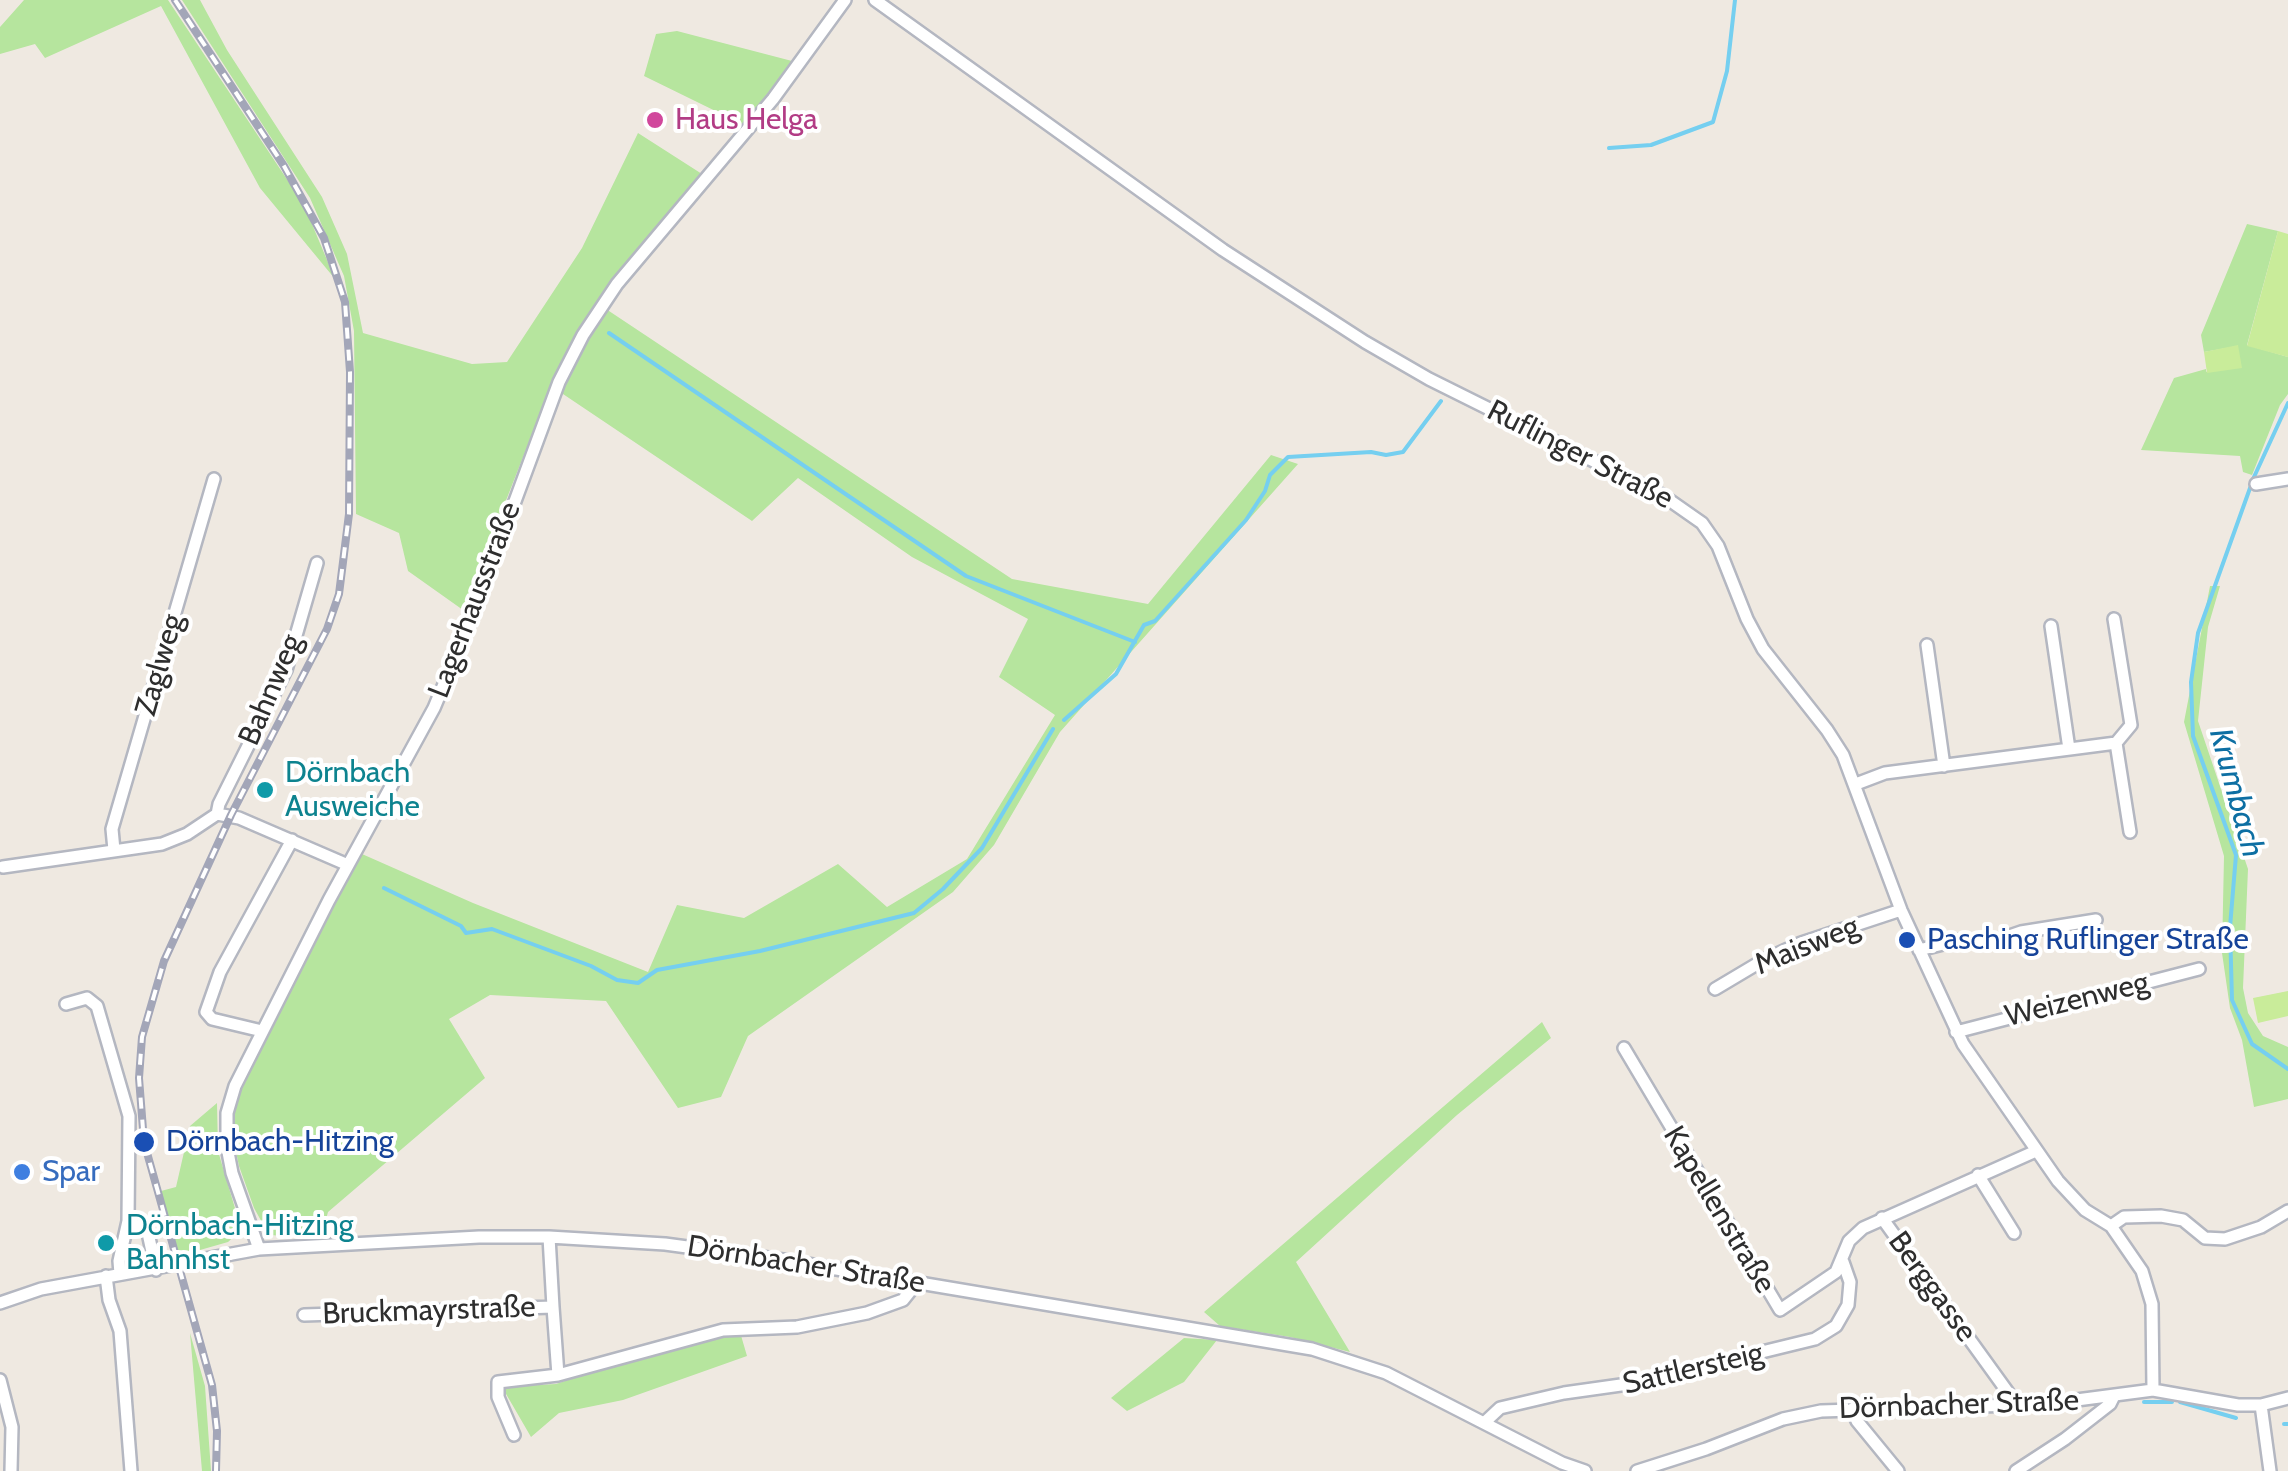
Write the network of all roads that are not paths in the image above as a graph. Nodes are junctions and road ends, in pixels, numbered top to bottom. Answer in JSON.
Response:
{"nodes":[{"id":1,"x":845,"y":0,"type":"edge"},
{"id":2,"x":876,"y":0,"type":"edge"},
{"id":3,"x":214,"y":479,"type":"dead end"},
{"id":4,"x":2288,"y":479,"type":"edge"},
{"id":5,"x":2256,"y":484,"type":"dead end"},
{"id":6,"x":318,"y":563,"type":"dead end"},
{"id":7,"x":2114,"y":619,"type":"dead end"},
{"id":8,"x":2051,"y":626,"type":"dead end"},
{"id":9,"x":1927,"y":645,"type":"dead end"},
{"id":10,"x":2116,"y":743,"type":"junction"},
{"id":11,"x":2069,"y":749,"type":"junction"},
{"id":12,"x":1944,"y":766,"type":"junction"},
{"id":13,"x":1856,"y":784,"type":"junction"},
{"id":14,"x":218,"y":814,"type":"junction"},
{"id":15,"x":2130,"y":832,"type":"dead end"},
{"id":16,"x":292,"y":840,"type":"junction"},
{"id":17,"x":114,"y":850,"type":"junction"},
{"id":18,"x":348,"y":865,"type":"junction"},
{"id":19,"x":4,"y":868,"type":"dead end"},
{"id":20,"x":1902,"y":910,"type":"junction"},
{"id":21,"x":2096,"y":920,"type":"dead end"},
{"id":22,"x":1918,"y":950,"type":"junction"},
{"id":23,"x":2199,"y":970,"type":"dead end"},
{"id":24,"x":1715,"y":989,"type":"dead end"},
{"id":25,"x":66,"y":1004,"type":"dead end"},
{"id":26,"x":262,"y":1031,"type":"junction"},
{"id":27,"x":1956,"y":1032,"type":"junction"},
{"id":28,"x":1624,"y":1048,"type":"dead end"},
{"id":29,"x":2036,"y":1151,"type":"junction"},
{"id":30,"x":1978,"y":1175,"type":"junction"},
{"id":31,"x":2288,"y":1211,"type":"edge"},
{"id":32,"x":1882,"y":1218,"type":"junction"},
{"id":33,"x":128,"y":1221,"type":"junction"},
{"id":34,"x":2111,"y":1226,"type":"junction"},
{"id":35,"x":2014,"y":1233,"type":"dead end"},
{"id":36,"x":549,"y":1237,"type":"junction"},
{"id":37,"x":259,"y":1248,"type":"junction"},
{"id":38,"x":1843,"y":1262,"type":"junction"},
{"id":39,"x":156,"y":1270,"type":"junction"},
{"id":40,"x":120,"y":1274,"type":"junction"},
{"id":41,"x":106,"y":1276,"type":"junction"},
{"id":42,"x":913,"y":1282,"type":"junction"},
{"id":43,"x":0,"y":1303,"type":"edge"},
{"id":44,"x":553,"y":1307,"type":"junction"},
{"id":45,"x":304,"y":1315,"type":"dead end"},
{"id":46,"x":558,"y":1375,"type":"junction"},
{"id":47,"x":0,"y":1380,"type":"edge"},
{"id":48,"x":2154,"y":1390,"type":"junction"},
{"id":49,"x":2114,"y":1396,"type":"junction"},
{"id":50,"x":2288,"y":1398,"type":"edge"},
{"id":51,"x":2261,"y":1404,"type":"junction"},
{"id":52,"x":2017,"y":1405,"type":"junction"},
{"id":53,"x":1852,"y":1409,"type":"junction"},
{"id":54,"x":1485,"y":1422,"type":"junction"},
{"id":55,"x":514,"y":1434,"type":"dead end"},
{"id":56,"x":11,"y":1471,"type":"edge"},
{"id":57,"x":130,"y":1471,"type":"edge"},
{"id":58,"x":1586,"y":1471,"type":"edge"},
{"id":59,"x":1636,"y":1471,"type":"edge"},
{"id":60,"x":1898,"y":1471,"type":"edge"},
{"id":61,"x":2016,"y":1471,"type":"edge"},
{"id":62,"x":2270,"y":1471,"type":"edge"}],
"edges":[{"from":1,"to":18,"type":"street","name":"Lagerhausstraße"},
{"from":2,"to":13,"type":"street","name":"Ruflinger Straße"},
{"from":3,"to":17,"type":"street","name":"Zaglweg"},
{"from":4,"to":5,"type":"street"},
{"from":6,"to":14,"type":"street","name":"Bahnweg"},
{"from":7,"to":10,"type":"street"},
{"from":8,"to":11,"type":"street"},
{"from":9,"to":12,"type":"street"},
{"from":10,"to":11,"type":"street"},
{"from":10,"to":15,"type":"street"},
{"from":11,"to":12,"type":"street"},
{"from":12,"to":13,"type":"street"},
{"from":13,"to":20,"type":"street","name":"Ruflinger Straße"},
{"from":14,"to":16,"type":"street"},
{"from":14,"to":17,"type":"street"},
{"from":16,"to":18,"type":"street"},
{"from":16,"to":26,"type":"street"},
{"from":17,"to":19,"type":"street"},
{"from":18,"to":26,"type":"street","name":"Lagerhausstraße"},
{"from":20,"to":22,"type":"street","name":"Ruflinger Straße"},
{"from":20,"to":24,"type":"street","name":"Maisweg"},
{"from":21,"to":22,"type":"street"},
{"from":22,"to":27,"type":"street","name":"Ruflinger Straße"},
{"from":23,"to":27,"type":"street","name":"Weizenweg"},
{"from":25,"to":33,"type":"street"},
{"from":26,"to":37,"type":"street","name":"Lagerhausstraße"},
{"from":27,"to":29,"type":"street","name":"Ruflinger Straße"},
{"from":28,"to":38,"type":"street","name":"Kapellenstraße"},
{"from":29,"to":30,"type":"street","name":"Kapellenstraße"},
{"from":29,"to":34,"type":"street","name":"Ruflinger Straße"},
{"from":30,"to":32,"type":"street","name":"Kapellenstraße"},
{"from":30,"to":35,"type":"street"},
{"from":31,"to":34,"type":"street"},
{"from":32,"to":38,"type":"street","name":"Kapellenstraße"},
{"from":32,"to":52,"type":"street","name":"Berggasse"},
{"from":33,"to":39,"type":"street"},
{"from":33,"to":40,"type":"street"},
{"from":34,"to":48,"type":"street","name":"Ruflinger Straße"},
{"from":36,"to":37,"type":"street","name":"Dörnbacher Straße"},
{"from":36,"to":42,"type":"street","name":"Dörnbacher Straße"},
{"from":36,"to":44,"type":"street","name":"Bruckmayrstraße"},
{"from":37,"to":39,"type":"street","name":"Dörnbacher Straße"},
{"from":38,"to":54,"type":"street","name":"Sattlersteig"},
{"from":39,"to":40,"type":"street","name":"Dörnbacher Straße"},
{"from":40,"to":41,"type":"street","name":"Dörnbacher Straße"},
{"from":41,"to":43,"type":"street","name":"Dörnbacher Straße"},
{"from":41,"to":57,"type":"street"},
{"from":42,"to":46,"type":"street"},
{"from":42,"to":54,"type":"street","name":"Dörnbacher Straße"},
{"from":44,"to":45,"type":"street","name":"Bruckmayrstraße"},
{"from":44,"to":46,"type":"street","name":"Bruckmayrstraße"},
{"from":46,"to":55,"type":"street"},
{"from":47,"to":56,"type":"street"},
{"from":48,"to":49,"type":"street","name":"Dörnbacher Straße"},
{"from":48,"to":51,"type":"street","name":"Dörnbacher Straße"},
{"from":49,"to":52,"type":"street","name":"Dörnbacher Straße"},
{"from":49,"to":61,"type":"street"},
{"from":50,"to":51,"type":"street","name":"Dörnbacher Straße"},
{"from":51,"to":62,"type":"street"},
{"from":52,"to":53,"type":"street","name":"Dörnbacher Straße"},
{"from":53,"to":59,"type":"street","name":"Dörnbacher Straße"},
{"from":53,"to":60,"type":"street"},
{"from":54,"to":58,"type":"street","name":"Dörnbacher Straße"}]}
